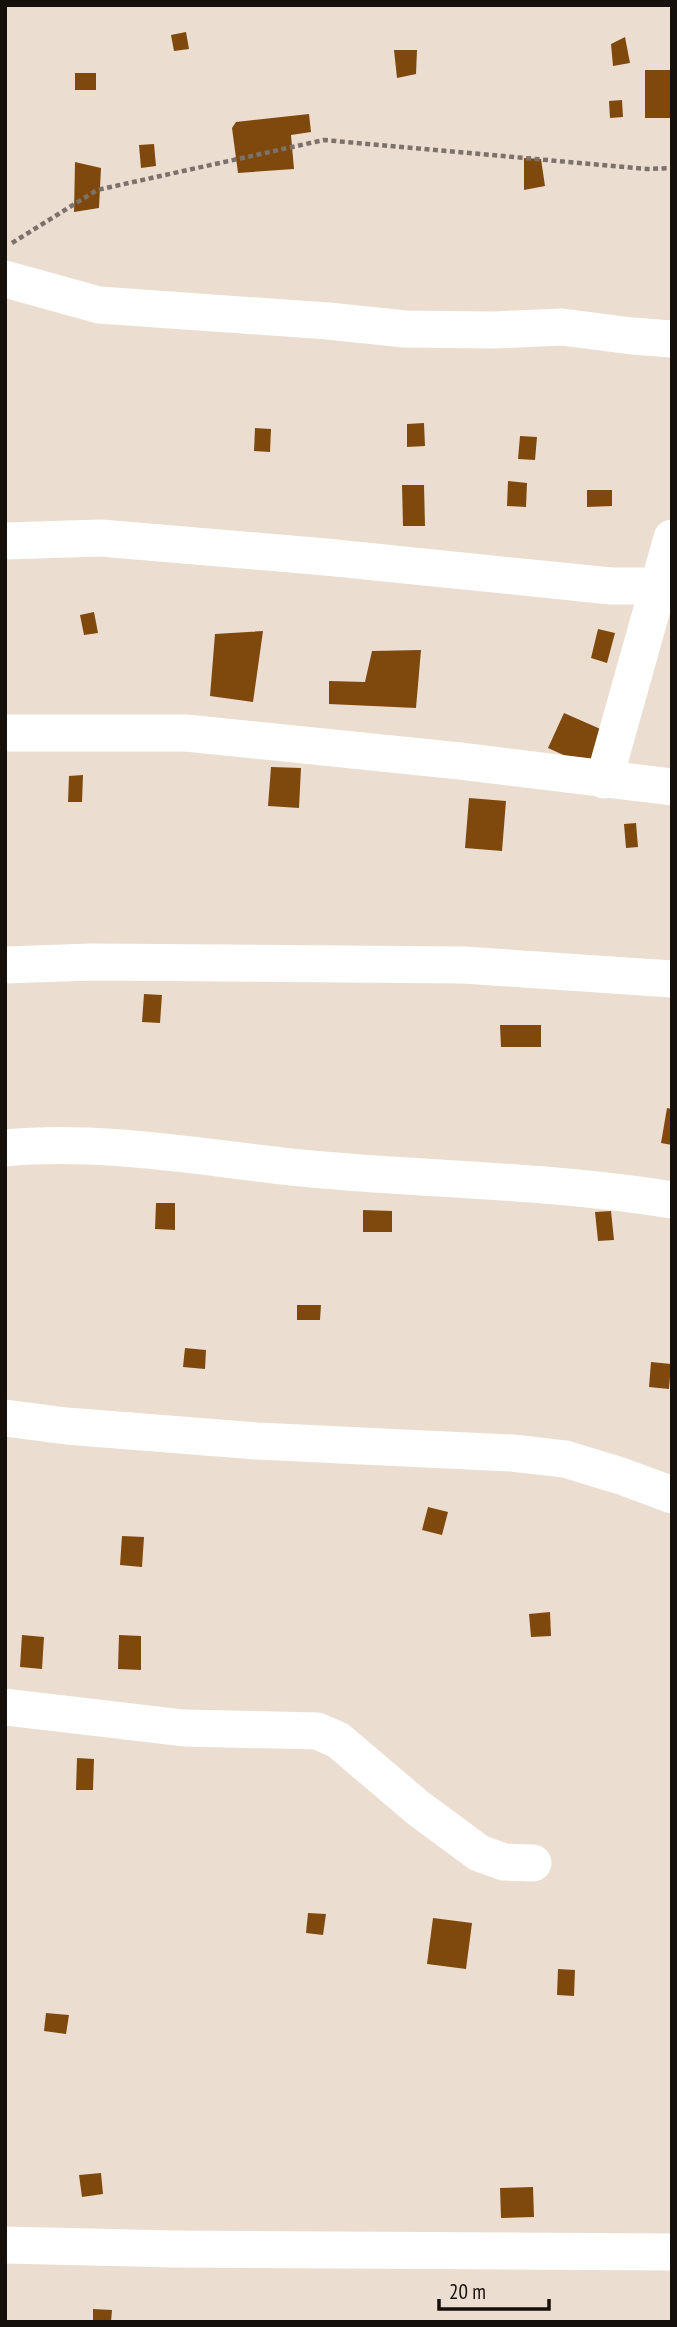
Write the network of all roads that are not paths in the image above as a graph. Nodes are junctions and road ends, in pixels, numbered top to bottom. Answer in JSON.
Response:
{"nodes":[{"id":1,"x":5,"y":279,"type":"edge"},
{"id":2,"x":672,"y":338,"type":"edge"},
{"id":3,"x":672,"y":538,"type":"edge"},
{"id":4,"x":5,"y":541,"type":"edge"},
{"id":5,"x":665,"y":587,"type":"edge"},
{"id":6,"x":5,"y":733,"type":"edge"},
{"id":7,"x":604,"y":780,"type":"junction"},
{"id":8,"x":672,"y":787,"type":"edge"},
{"id":9,"x":5,"y":965,"type":"edge"},
{"id":10,"x":672,"y":979,"type":"edge"},
{"id":11,"x":5,"y":1148,"type":"edge"},
{"id":12,"x":672,"y":1200,"type":"edge"},
{"id":13,"x":5,"y":1418,"type":"edge"},
{"id":14,"x":672,"y":1495,"type":"edge"},
{"id":15,"x":5,"y":1707,"type":"edge"},
{"id":16,"x":533,"y":1863,"type":"dead end"},
{"id":17,"x":5,"y":2245,"type":"edge"},
{"id":18,"x":672,"y":2252,"type":"edge"}],
"edges":[{"from":1,"to":2,"type":"street"},
{"from":3,"to":5,"type":"street"},
{"from":4,"to":5,"type":"street"},
{"from":5,"to":7,"type":"street"},
{"from":6,"to":7,"type":"street"},
{"from":7,"to":8,"type":"street"},
{"from":9,"to":10,"type":"street"},
{"from":11,"to":12,"type":"street"},
{"from":13,"to":14,"type":"street"},
{"from":15,"to":16,"type":"street"},
{"from":17,"to":18,"type":"street"}]}
